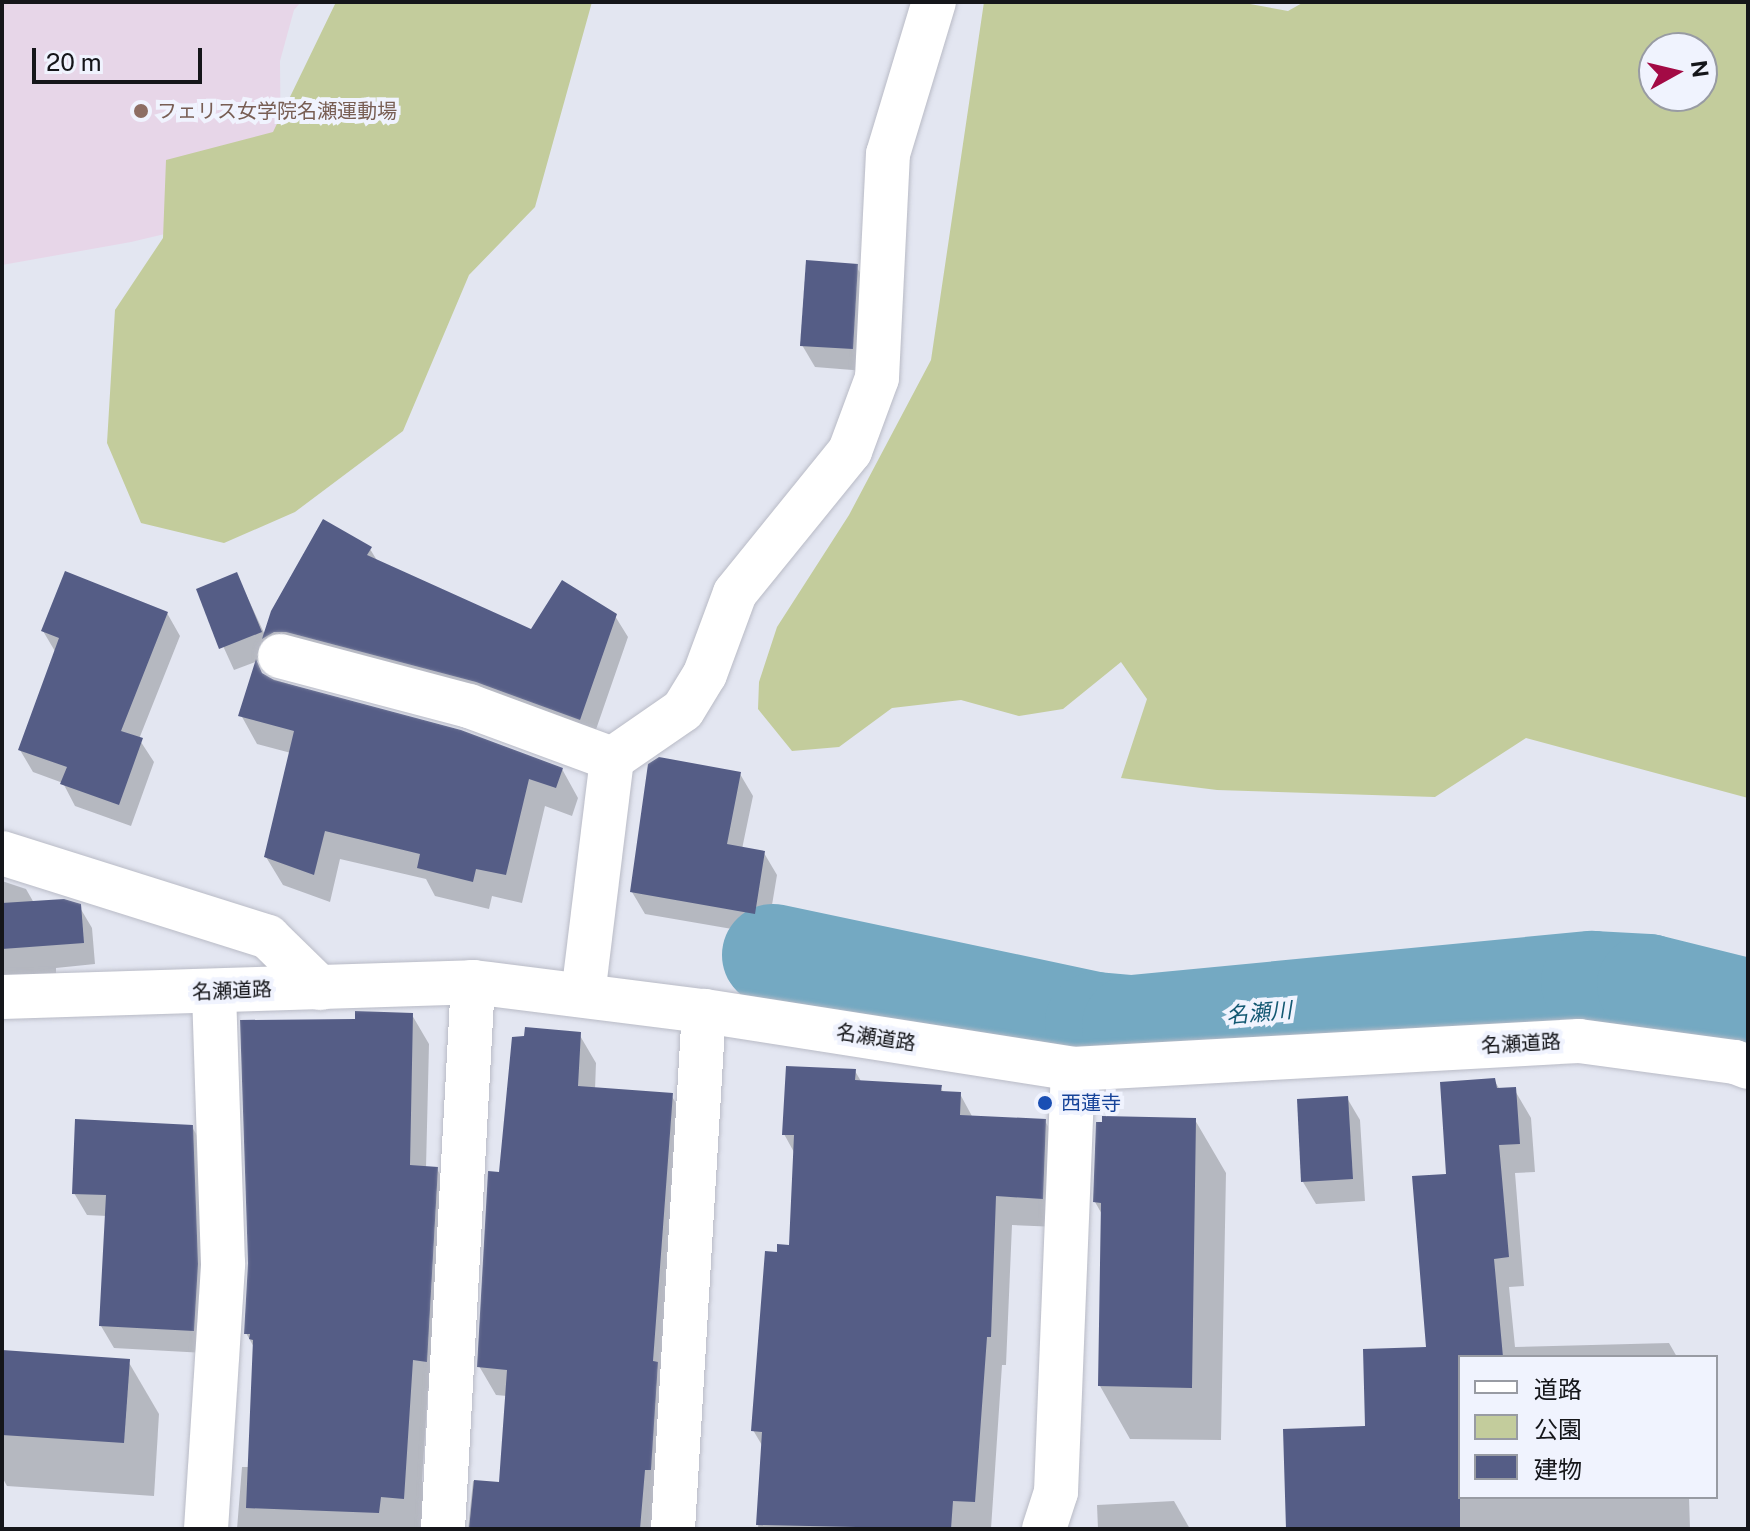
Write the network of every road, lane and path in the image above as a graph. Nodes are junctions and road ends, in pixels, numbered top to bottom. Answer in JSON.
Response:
{"nodes":[{"id":1,"x":934,"y":2,"type":"edge"},
{"id":2,"x":280,"y":656,"type":"dead end"},
{"id":3,"x":612,"y":759,"type":"junction"},
{"id":4,"x":2,"y":853,"type":"edge"},
{"id":5,"x":473,"y":982,"type":"junction"},
{"id":6,"x":320,"y":988,"type":"junction"},
{"id":7,"x":214,"y":992,"type":"junction"},
{"id":8,"x":583,"y":995,"type":"junction"},
{"id":9,"x":2,"y":997,"type":"edge"},
{"id":10,"x":704,"y":1011,"type":"junction"},
{"id":11,"x":1748,"y":1067,"type":"edge"},
{"id":12,"x":1073,"y":1069,"type":"junction"},
{"id":13,"x":206,"y":1529,"type":"edge"},
{"id":14,"x":443,"y":1529,"type":"edge"},
{"id":15,"x":673,"y":1529,"type":"edge"},
{"id":16,"x":1044,"y":1529,"type":"edge"}],
"edges":[{"from":1,"to":3,"type":"street"},
{"from":2,"to":3,"type":"street"},
{"from":3,"to":8,"type":"street"},
{"from":4,"to":6,"type":"street"},
{"from":5,"to":6,"type":"street","name":"名瀬道路"},
{"from":5,"to":8,"type":"street","name":"名瀬道路"},
{"from":5,"to":14,"type":"street"},
{"from":6,"to":7,"type":"street","name":"名瀬道路"},
{"from":7,"to":9,"type":"street","name":"名瀬道路"},
{"from":7,"to":13,"type":"street"},
{"from":8,"to":10,"type":"street","name":"名瀬道路"},
{"from":10,"to":12,"type":"street","name":"名瀬道路"},
{"from":10,"to":15,"type":"street"},
{"from":11,"to":12,"type":"street","name":"名瀬道路"},
{"from":12,"to":16,"type":"street"}]}
